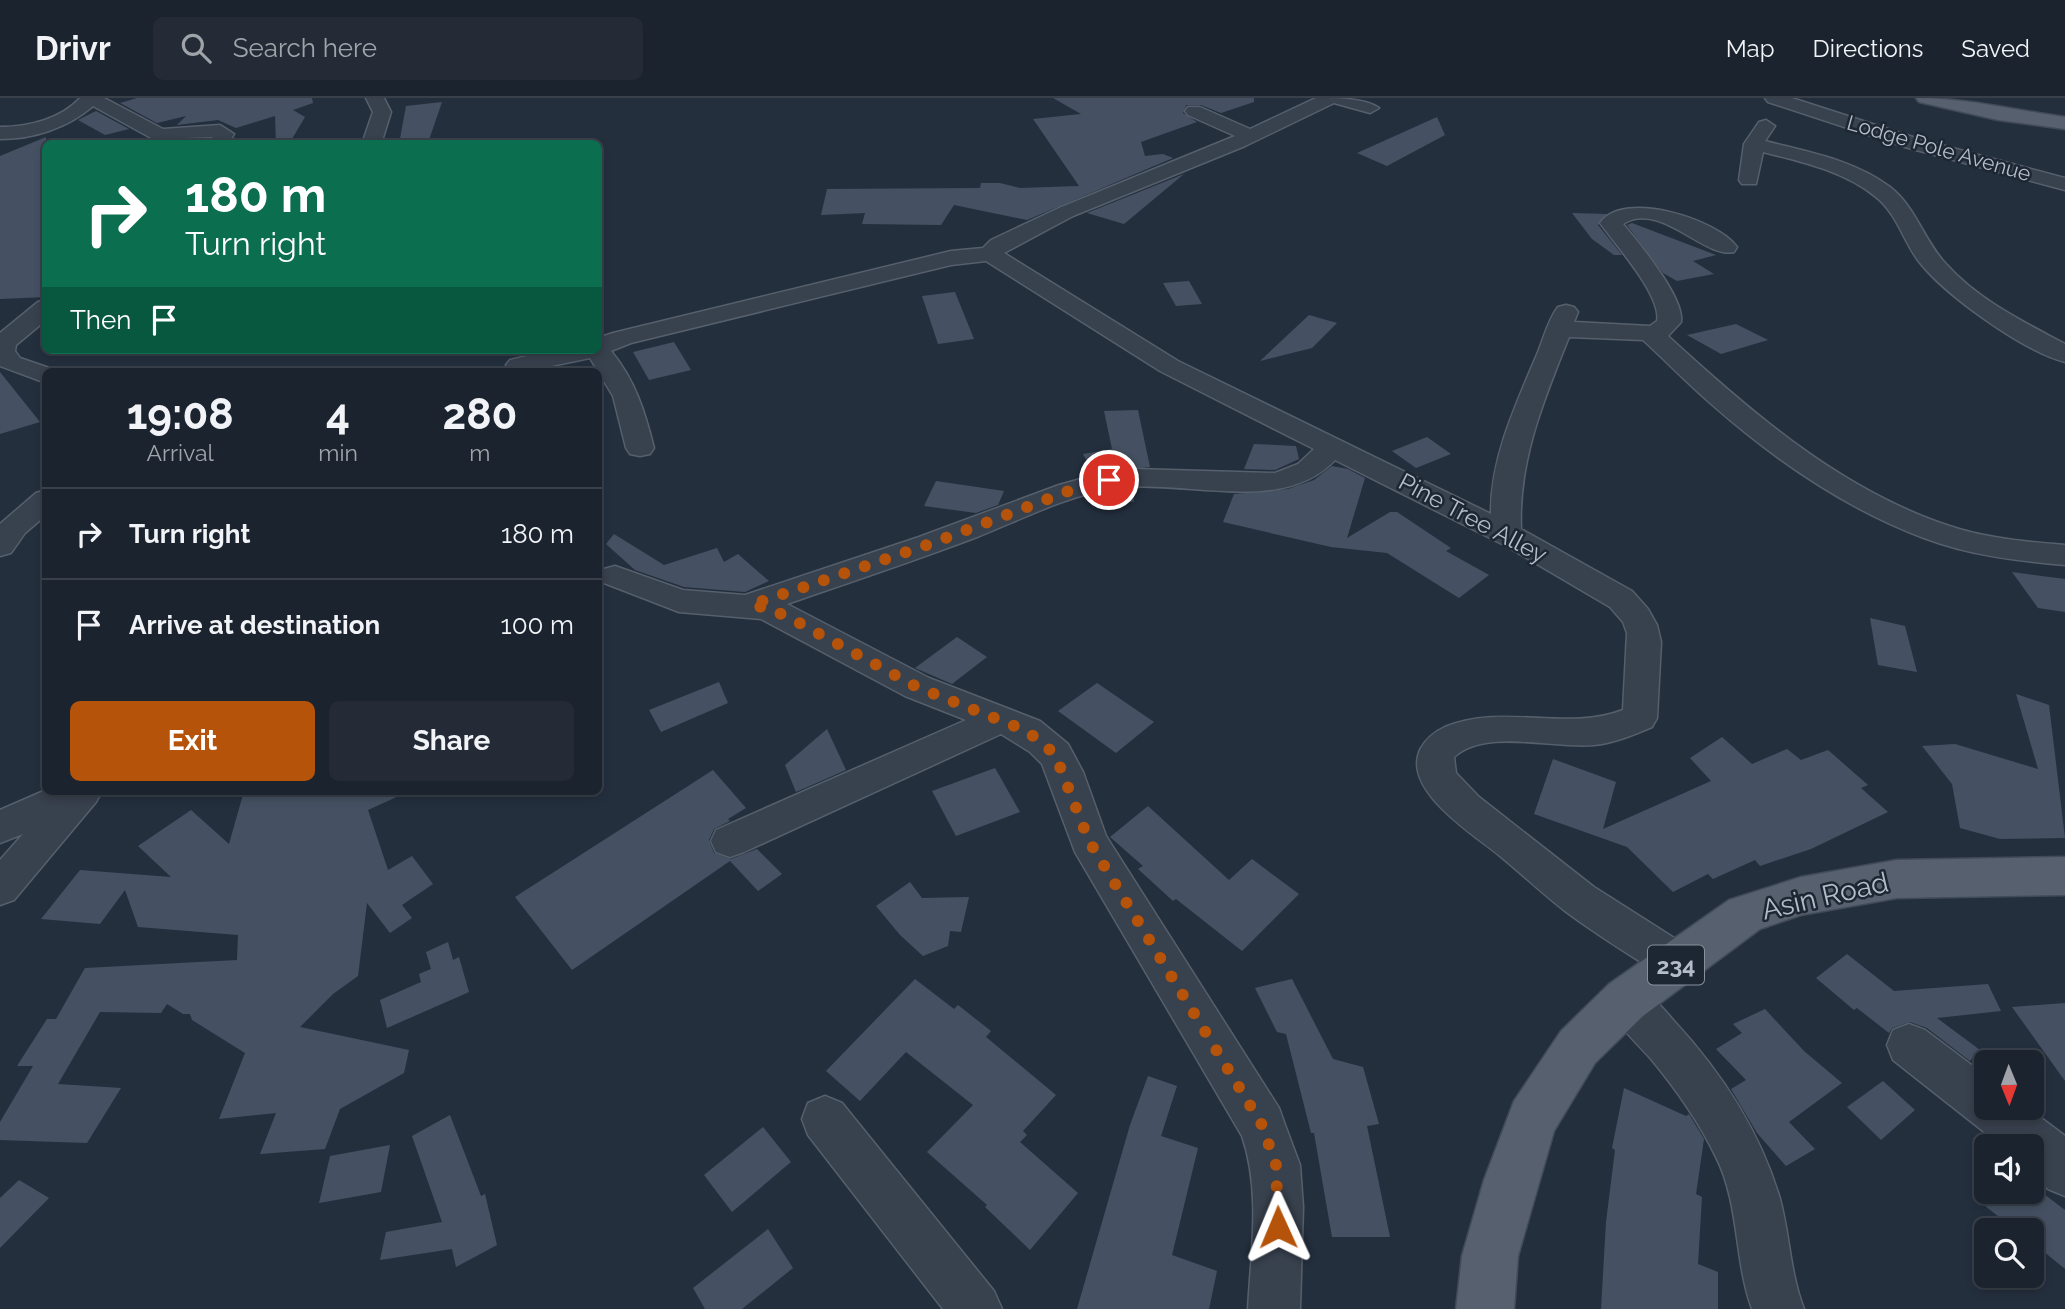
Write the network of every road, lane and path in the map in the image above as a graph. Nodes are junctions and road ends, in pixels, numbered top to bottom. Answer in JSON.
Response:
{"nodes":[{"id":1,"x":374,"y":98,"type":"edge"},
{"id":2,"x":1330,"y":98,"type":"edge"},
{"id":3,"x":1338,"y":98,"type":"edge"},
{"id":4,"x":1774,"y":98,"type":"edge"},
{"id":5,"x":1926,"y":98,"type":"edge"},
{"id":6,"x":89,"y":99,"type":"edge"},
{"id":7,"x":1370,"y":108,"type":"dead end"},
{"id":8,"x":1804,"y":109,"type":"junction"},
{"id":9,"x":1194,"y":111,"type":"dead end"},
{"id":10,"x":2065,"y":123,"type":"edge"},
{"id":11,"x":0,"y":132,"type":"edge"},
{"id":12,"x":1251,"y":136,"type":"junction"},
{"id":13,"x":221,"y":140,"type":"edge"},
{"id":14,"x":372,"y":140,"type":"edge"},
{"id":15,"x":1754,"y":144,"type":"junction"},
{"id":16,"x":1749,"y":180,"type":"dead end"},
{"id":17,"x":2065,"y":184,"type":"edge"},
{"id":18,"x":1726,"y":247,"type":"dead end"},
{"id":19,"x":990,"y":254,"type":"junction"},
{"id":20,"x":42,"y":310,"type":"edge"},
{"id":21,"x":1650,"y":334,"type":"junction"},
{"id":22,"x":602,"y":347,"type":"edge"},
{"id":23,"x":571,"y":354,"type":"edge"},
{"id":24,"x":602,"y":354,"type":"edge"},
{"id":25,"x":2065,"y":355,"type":"edge"},
{"id":26,"x":519,"y":365,"type":"dead end"},
{"id":27,"x":42,"y":374,"type":"edge"},
{"id":28,"x":625,"y":392,"type":"junction"},
{"id":29,"x":602,"y":397,"type":"edge"},
{"id":30,"x":1333,"y":446,"type":"junction"},
{"id":31,"x":640,"y":448,"type":"dead end"},
{"id":32,"x":42,"y":502,"type":"edge"},
{"id":33,"x":1506,"y":533,"type":"junction"},
{"id":34,"x":0,"y":546,"type":"edge"},
{"id":35,"x":2065,"y":555,"type":"edge"},
{"id":36,"x":615,"y":576,"type":"dead end"},
{"id":37,"x":751,"y":605,"type":"junction"},
{"id":38,"x":1002,"y":719,"type":"junction"},
{"id":39,"x":72,"y":795,"type":"edge"},
{"id":40,"x":78,"y":795,"type":"edge"},
{"id":41,"x":0,"y":827,"type":"edge"},
{"id":42,"x":730,"y":841,"type":"dead end"},
{"id":43,"x":2065,"y":876,"type":"edge"},
{"id":44,"x":0,"y":888,"type":"edge"},
{"id":45,"x":1678,"y":963,"type":"junction"},
{"id":46,"x":1626,"y":1000,"type":"junction"},
{"id":47,"x":1909,"y":1045,"type":"dead end"},
{"id":48,"x":1974,"y":1095,"type":"edge"},
{"id":49,"x":825,"y":1119,"type":"dead end"},
{"id":50,"x":2006,"y":1120,"type":"edge"},
{"id":51,"x":2065,"y":1172,"type":"edge"},
{"id":52,"x":976,"y":1309,"type":"edge"},
{"id":53,"x":1274,"y":1309,"type":"edge"},
{"id":54,"x":1485,"y":1309,"type":"edge"},
{"id":55,"x":1778,"y":1309,"type":"edge"}],
"edges":[{"from":1,"to":14,"type":"street"},
{"from":2,"to":12,"type":"street"},
{"from":3,"to":7,"type":"street"},
{"from":4,"to":8,"type":"street","name":"Lodge Pole Avenue"},
{"from":5,"to":10,"type":"main road"},
{"from":6,"to":11,"type":"street"},
{"from":6,"to":13,"type":"street"},
{"from":8,"to":15,"type":"street"},
{"from":8,"to":17,"type":"street","name":"Lodge Pole Avenue"},
{"from":9,"to":12,"type":"street"},
{"from":12,"to":19,"type":"street"},
{"from":15,"to":16,"type":"street"},
{"from":15,"to":25,"type":"street"},
{"from":18,"to":21,"type":"street"},
{"from":19,"to":22,"type":"street"},
{"from":19,"to":30,"type":"street","name":"Pine Tree Alley"},
{"from":20,"to":27,"type":"street"},
{"from":21,"to":33,"type":"street"},
{"from":21,"to":35,"type":"street"},
{"from":23,"to":26,"type":"street"},
{"from":24,"to":28,"type":"street"},
{"from":28,"to":29,"type":"street"},
{"from":28,"to":31,"type":"street"},
{"from":30,"to":33,"type":"street","name":"Pine Tree Alley"},
{"from":30,"to":37,"type":"street"},
{"from":32,"to":34,"type":"street"},
{"from":33,"to":45,"type":"street","name":"Pine Tree Alley"},
{"from":36,"to":37,"type":"street"},
{"from":37,"to":38,"type":"street"},
{"from":38,"to":42,"type":"street"},
{"from":38,"to":53,"type":"street"},
{"from":39,"to":41,"type":"street"},
{"from":40,"to":44,"type":"street"},
{"from":43,"to":45,"type":"main road","name":"Asin Road","number":"234"},
{"from":45,"to":46,"type":"main road","name":"Asin Road","number":"234"},
{"from":46,"to":54,"type":"main road","name":"Asin Road","number":"234"},
{"from":46,"to":55,"type":"street"},
{"from":47,"to":48,"type":"street"},
{"from":49,"to":52,"type":"street"},
{"from":50,"to":51,"type":"street"}]}
